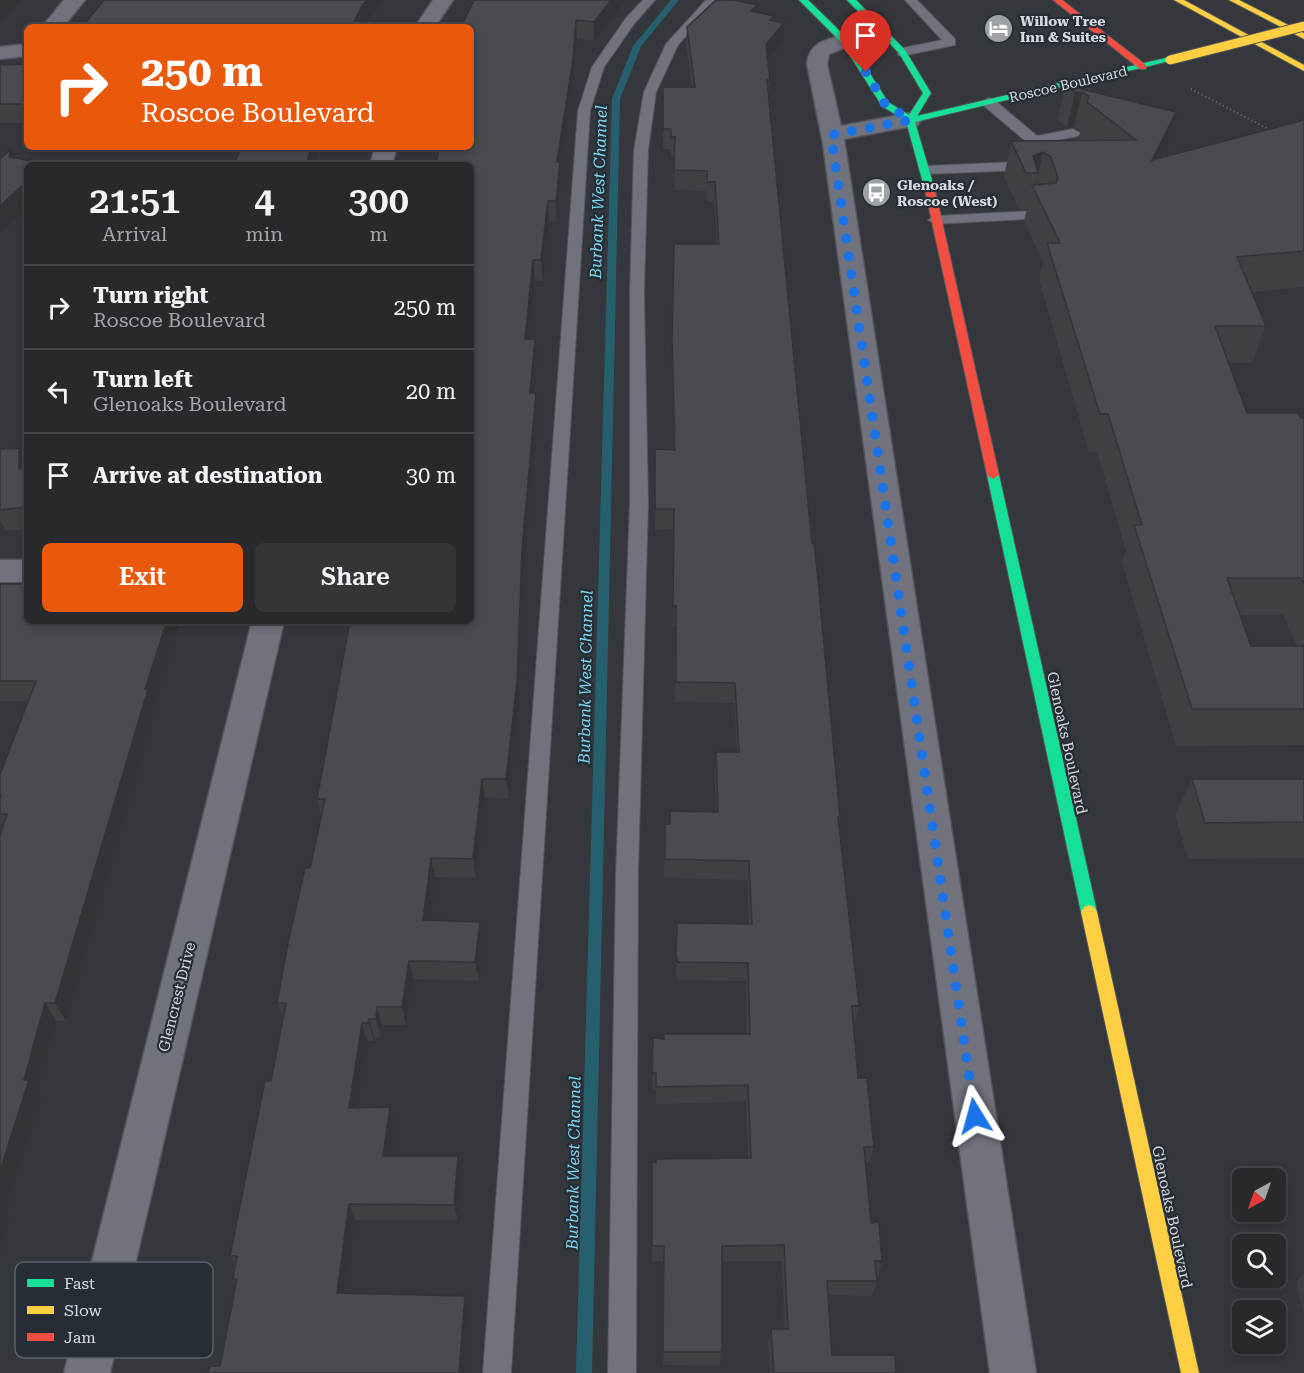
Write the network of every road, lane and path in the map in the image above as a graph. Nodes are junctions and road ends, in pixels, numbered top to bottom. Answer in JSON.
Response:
{"nodes":[{"id":1,"x":75,"y":0,"type":"edge"},
{"id":2,"x":443,"y":0,"type":"edge"},
{"id":3,"x":649,"y":0,"type":"edge"},
{"id":4,"x":712,"y":0,"type":"edge"},
{"id":5,"x":803,"y":0,"type":"edge"},
{"id":6,"x":851,"y":0,"type":"edge"},
{"id":7,"x":910,"y":0,"type":"edge"},
{"id":8,"x":1057,"y":0,"type":"edge"},
{"id":9,"x":1178,"y":0,"type":"edge"},
{"id":10,"x":1227,"y":2,"type":"edge"},
{"id":11,"x":1301,"y":20,"type":"edge"},
{"id":12,"x":55,"y":24,"type":"edge"},
{"id":13,"x":427,"y":24,"type":"edge"},
{"id":14,"x":1304,"y":36,"type":"edge"},
{"id":15,"x":845,"y":41,"type":"junction"},
{"id":16,"x":1304,"y":47,"type":"edge"},
{"id":17,"x":24,"y":50,"type":"edge"},
{"id":18,"x":902,"y":52,"type":"junction"},
{"id":19,"x":0,"y":53,"type":"edge"},
{"id":20,"x":1143,"y":67,"type":"junction"},
{"id":21,"x":1304,"y":68,"type":"edge"},
{"id":22,"x":1075,"y":82,"type":"junction"},
{"id":23,"x":1187,"y":86,"type":"dead end"},
{"id":24,"x":1092,"y":96,"type":"edge"},
{"id":25,"x":988,"y":102,"type":"junction"},
{"id":26,"x":910,"y":120,"type":"junction"},
{"id":27,"x":1073,"y":133,"type":"dead end"},
{"id":28,"x":1276,"y":133,"type":"edge"},
{"id":29,"x":831,"y":135,"type":"junction"},
{"id":30,"x":1034,"y":141,"type":"junction"},
{"id":31,"x":926,"y":170,"type":"junction"},
{"id":32,"x":1034,"y":194,"type":"edge"},
{"id":33,"x":935,"y":220,"type":"junction"},
{"id":34,"x":0,"y":571,"type":"edge"},
{"id":35,"x":24,"y":571,"type":"edge"},
{"id":36,"x":267,"y":624,"type":"edge"},
{"id":37,"x":114,"y":1262,"type":"edge"},
{"id":38,"x":91,"y":1358,"type":"edge"},
{"id":39,"x":87,"y":1373,"type":"edge"},
{"id":40,"x":497,"y":1373,"type":"edge"},
{"id":41,"x":622,"y":1373,"type":"edge"},
{"id":42,"x":1013,"y":1373,"type":"edge"},
{"id":43,"x":1190,"y":1373,"type":"edge"}],
"edges":[{"from":1,"to":12,"type":"street"},
{"from":2,"to":13,"type":"street"},
{"from":3,"to":40,"type":"lane"},
{"from":4,"to":41,"type":"lane"},
{"from":5,"to":15,"type":"main road"},
{"from":6,"to":18,"type":"main road"},
{"from":7,"to":18,"type":"lane"},
{"from":8,"to":20,"type":"main road"},
{"from":9,"to":21,"type":"main road"},
{"from":10,"to":14,"type":"main road"},
{"from":10,"to":16,"type":"main road"},
{"from":11,"to":20,"type":"main road","name":"Roscoe Boulevard","bridge":true},
{"from":15,"to":26,"type":"main road"},
{"from":15,"to":29,"type":"street"},
{"from":17,"to":19,"type":"street"},
{"from":18,"to":26,"type":"main road"},
{"from":20,"to":22,"type":"main road","name":"Roscoe Boulevard"},
{"from":22,"to":24,"type":"lane"},
{"from":22,"to":25,"type":"main road","name":"Roscoe Boulevard"},
{"from":23,"to":28,"type":"path"},
{"from":25,"to":26,"type":"main road","name":"Roscoe Boulevard"},
{"from":25,"to":30,"type":"lane"},
{"from":26,"to":29,"type":"street","name":"Roscoe Boulevard"},
{"from":26,"to":31,"type":"main road","name":"Glenoaks Boulevard"},
{"from":27,"to":30,"type":"lane"},
{"from":29,"to":42,"type":"street"},
{"from":30,"to":31,"type":"lane"},
{"from":31,"to":33,"type":"main road","name":"Glenoaks Boulevard"},
{"from":32,"to":33,"type":"lane"},
{"from":33,"to":43,"type":"main road","name":"Glenoaks Boulevard"},
{"from":34,"to":35,"type":"street"},
{"from":36,"to":37,"type":"street","name":"Glencrest Drive"},
{"from":38,"to":39,"type":"street","name":"Glencrest Drive"}]}
